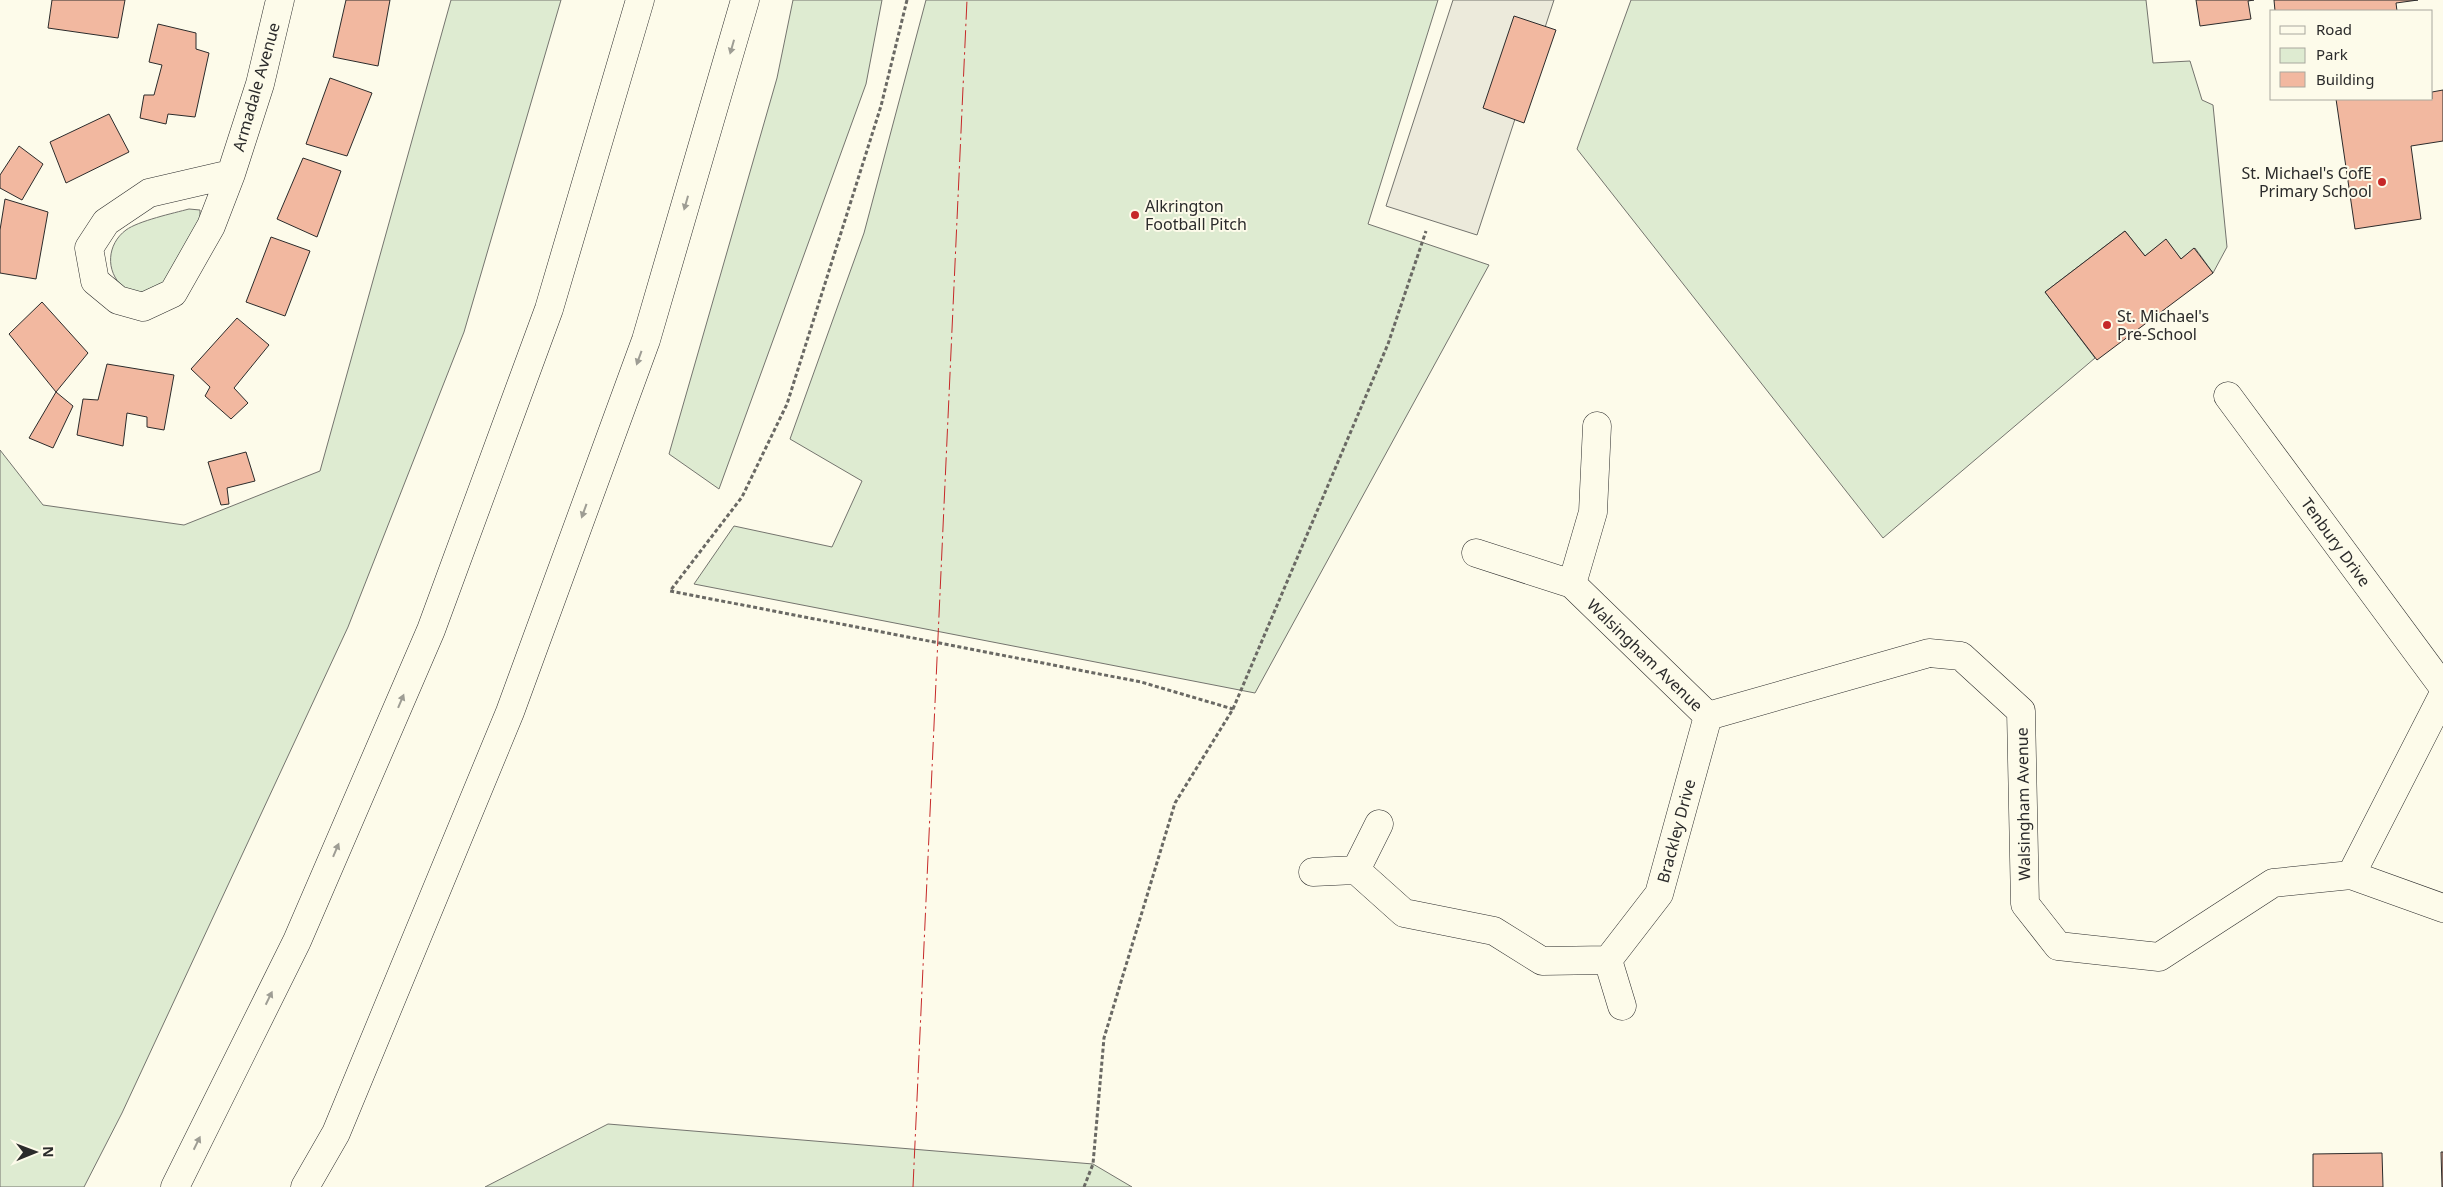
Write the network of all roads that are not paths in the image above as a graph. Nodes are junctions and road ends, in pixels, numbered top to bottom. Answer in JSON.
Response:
{"nodes":[{"id":1,"x":280,"y":0,"type":"edge"},
{"id":2,"x":640,"y":0,"type":"edge"},
{"id":3,"x":745,"y":0,"type":"edge"},
{"id":4,"x":231,"y":174,"type":"junction"},
{"id":5,"x":2228,"y":396,"type":"dead end"},
{"id":6,"x":1597,"y":426,"type":"dead end"},
{"id":7,"x":1476,"y":553,"type":"dead end"},
{"id":8,"x":1572,"y":584,"type":"junction"},
{"id":9,"x":2443,"y":687,"type":"edge"},
{"id":10,"x":2443,"y":695,"type":"edge"},
{"id":11,"x":1708,"y":716,"type":"junction"},
{"id":12,"x":1379,"y":824,"type":"dead end"},
{"id":13,"x":1356,"y":870,"type":"junction"},
{"id":14,"x":1314,"y":872,"type":"dead end"},
{"id":15,"x":2351,"y":875,"type":"junction"},
{"id":16,"x":2443,"y":908,"type":"edge"},
{"id":17,"x":1608,"y":960,"type":"junction"},
{"id":18,"x":1622,"y":1006,"type":"dead end"},
{"id":19,"x":175,"y":1187,"type":"edge"},
{"id":20,"x":305,"y":1187,"type":"edge"}],
"edges":[{"from":1,"to":4,"type":"main road","name":"Armadale Avenue"},
{"from":19,"to":2,"type":"main road","one_way":true},
{"from":3,"to":20,"type":"main road","one_way":true},
{"from":4,"to":4,"type":"main road","name":"Armadale Avenue"},
{"from":5,"to":9,"type":"main road","name":"Tenbury Drive"},
{"from":6,"to":8,"type":"main road"},
{"from":7,"to":8,"type":"main road","name":"Walsingham Avenue"},
{"from":8,"to":11,"type":"main road","name":"Walsingham Avenue"},
{"from":10,"to":15,"type":"main road"},
{"from":11,"to":15,"type":"main road","name":"Walsingham Avenue"},
{"from":11,"to":17,"type":"main road","name":"Brackley Drive"},
{"from":12,"to":13,"type":"main road"},
{"from":13,"to":14,"type":"main road"},
{"from":13,"to":17,"type":"main road"},
{"from":15,"to":16,"type":"main road","name":"Walsingham Avenue"},
{"from":17,"to":18,"type":"main road"}]}
